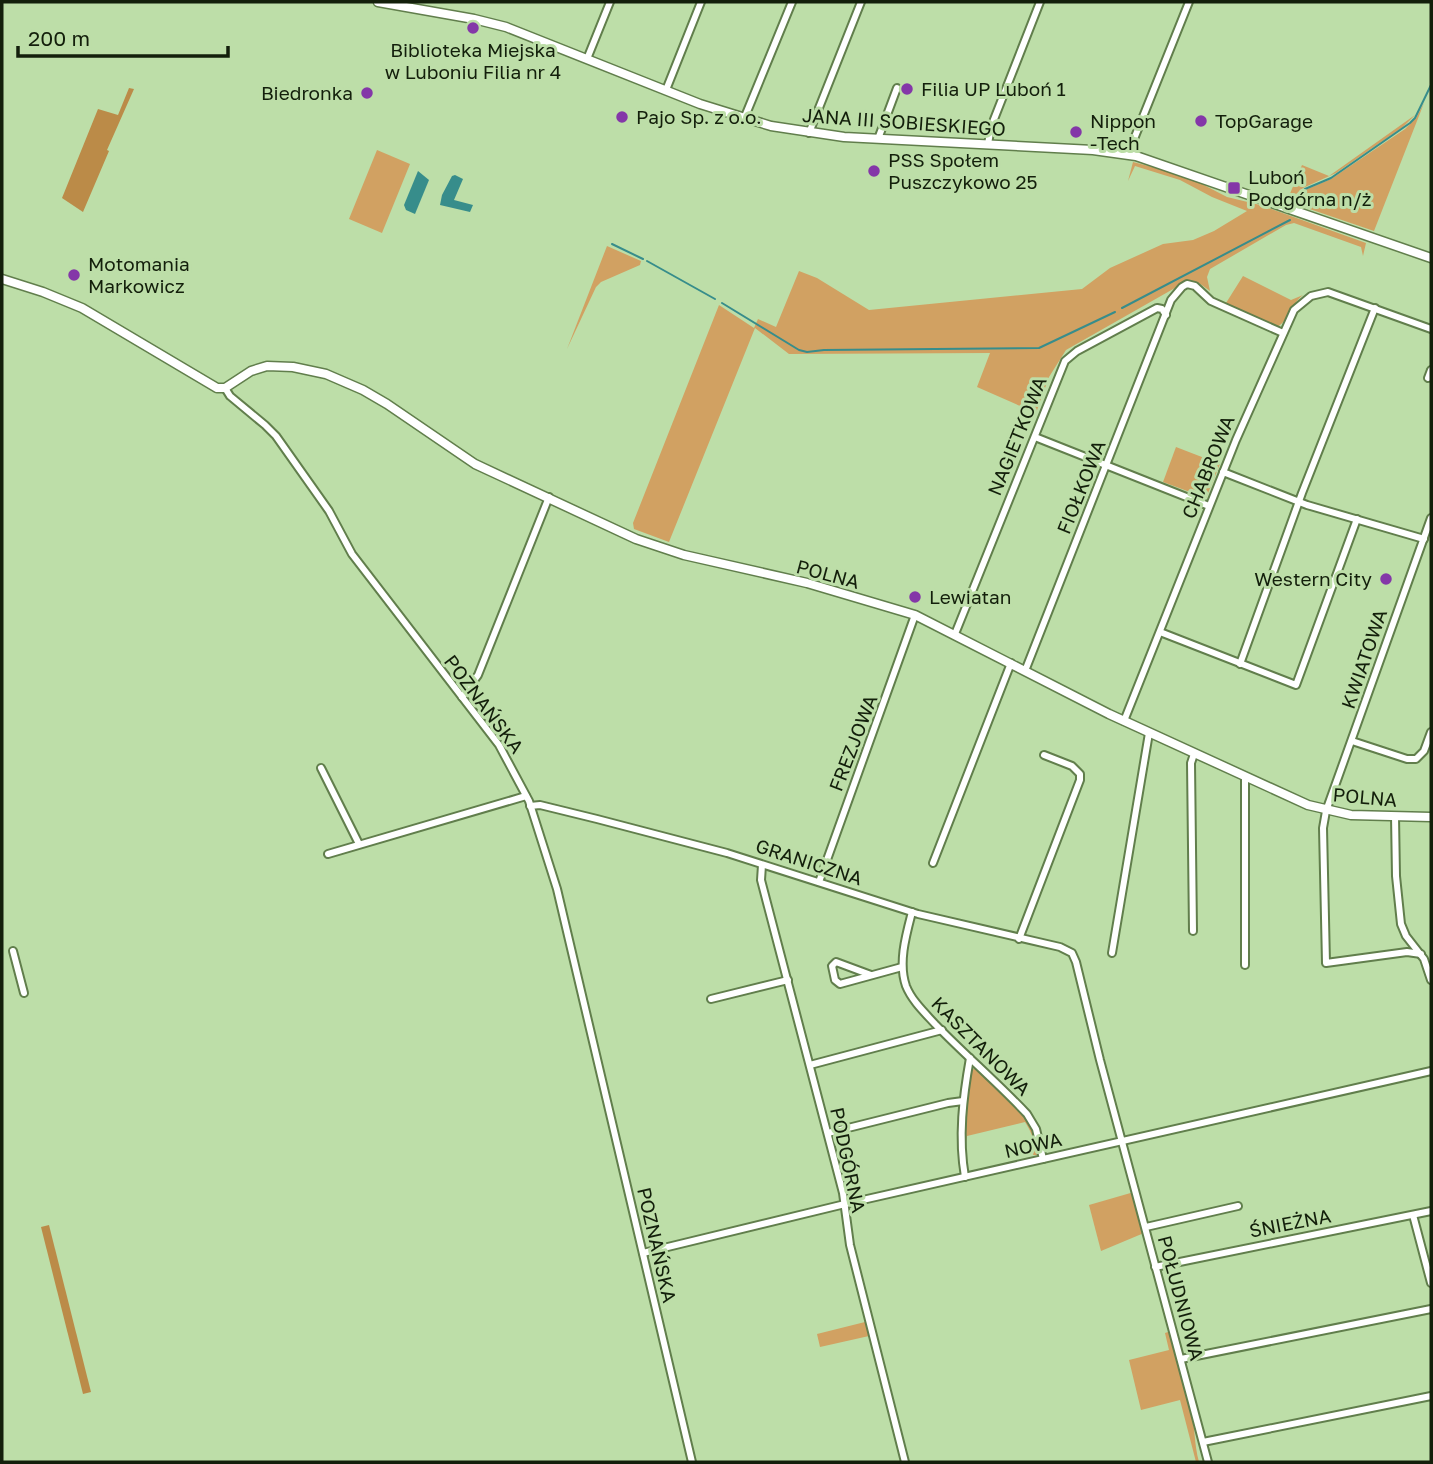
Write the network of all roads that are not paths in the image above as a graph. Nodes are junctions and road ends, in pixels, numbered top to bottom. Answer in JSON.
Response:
{"nodes":[{"id":1,"x":378,"y":2,"type":"edge"},
{"id":2,"x":610,"y":2,"type":"edge"},
{"id":3,"x":701,"y":2,"type":"edge"},
{"id":4,"x":792,"y":2,"type":"edge"},
{"id":5,"x":861,"y":2,"type":"edge"},
{"id":6,"x":1040,"y":2,"type":"edge"},
{"id":7,"x":1189,"y":2,"type":"edge"},
{"id":8,"x":587,"y":59,"type":"junction"},
{"id":9,"x":897,"y":88,"type":"dead end"},
{"id":10,"x":666,"y":90,"type":"junction"},
{"id":11,"x":744,"y":119,"type":"junction"},
{"id":12,"x":809,"y":133,"type":"junction"},
{"id":13,"x":878,"y":139,"type":"junction"},
{"id":14,"x":988,"y":144,"type":"junction"},
{"id":15,"x":1128,"y":154,"type":"junction"},
{"id":16,"x":1431,"y":258,"type":"edge"},
{"id":17,"x":2,"y":279,"type":"edge"},
{"id":18,"x":1375,"y":308,"type":"junction"},
{"id":19,"x":1166,"y":314,"type":"junction"},
{"id":20,"x":1431,"y":329,"type":"edge"},
{"id":21,"x":1283,"y":333,"type":"junction"},
{"id":22,"x":1431,"y":370,"type":"edge"},
{"id":23,"x":1428,"y":378,"type":"dead end"},
{"id":24,"x":225,"y":388,"type":"junction"},
{"id":25,"x":1035,"y":436,"type":"junction"},
{"id":26,"x":1107,"y":465,"type":"junction"},
{"id":27,"x":1223,"y":472,"type":"junction"},
{"id":28,"x":549,"y":497,"type":"junction"},
{"id":29,"x":1299,"y":502,"type":"junction"},
{"id":30,"x":1209,"y":506,"type":"junction"},
{"id":31,"x":1431,"y":518,"type":"edge"},
{"id":32,"x":1357,"y":519,"type":"junction"},
{"id":33,"x":1424,"y":538,"type":"junction"},
{"id":34,"x":915,"y":615,"type":"junction"},
{"id":35,"x":1160,"y":632,"type":"junction"},
{"id":36,"x":955,"y":634,"type":"junction"},
{"id":37,"x":1011,"y":663,"type":"junction"},
{"id":38,"x":1240,"y":664,"type":"junction"},
{"id":39,"x":1025,"y":671,"type":"junction"},
{"id":40,"x":462,"y":697,"type":"junction"},
{"id":41,"x":1125,"y":721,"type":"junction"},
{"id":42,"x":1431,"y":732,"type":"edge"},
{"id":43,"x":1149,"y":733,"type":"junction"},
{"id":44,"x":1352,"y":741,"type":"junction"},
{"id":45,"x":1194,"y":754,"type":"junction"},
{"id":46,"x":1044,"y":755,"type":"dead end"},
{"id":47,"x":321,"y":768,"type":"dead end"},
{"id":48,"x":1245,"y":777,"type":"junction"},
{"id":49,"x":526,"y":796,"type":"junction"},
{"id":50,"x":530,"y":806,"type":"junction"},
{"id":51,"x":1326,"y":811,"type":"junction"},
{"id":52,"x":1395,"y":816,"type":"junction"},
{"id":53,"x":1431,"y":817,"type":"edge"},
{"id":54,"x":359,"y":844,"type":"junction"},
{"id":55,"x":328,"y":855,"type":"dead end"},
{"id":56,"x":933,"y":863,"type":"dead end"},
{"id":57,"x":762,"y":865,"type":"junction"},
{"id":58,"x":819,"y":882,"type":"junction"},
{"id":59,"x":912,"y":912,"type":"junction"},
{"id":60,"x":1193,"y":931,"type":"dead end"},
{"id":61,"x":1019,"y":939,"type":"junction"},
{"id":62,"x":13,"y":951,"type":"dead end"},
{"id":63,"x":1112,"y":953,"type":"dead end"},
{"id":64,"x":1421,"y":954,"type":"junction"},
{"id":65,"x":1074,"y":957,"type":"joint"},
{"id":66,"x":1245,"y":965,"type":"dead end"},
{"id":67,"x":902,"y":967,"type":"junction"},
{"id":68,"x":871,"y":975,"type":"junction"},
{"id":69,"x":788,"y":980,"type":"junction"},
{"id":70,"x":1431,"y":980,"type":"edge"},
{"id":71,"x":24,"y":992,"type":"dead end"},
{"id":72,"x":711,"y":999,"type":"dead end"},
{"id":73,"x":942,"y":1030,"type":"junction"},
{"id":74,"x":970,"y":1058,"type":"junction"},
{"id":75,"x":810,"y":1065,"type":"junction"},
{"id":76,"x":1431,"y":1071,"type":"edge"},
{"id":77,"x":963,"y":1101,"type":"junction"},
{"id":78,"x":828,"y":1133,"type":"junction"},
{"id":79,"x":1122,"y":1142,"type":"junction"},
{"id":80,"x":1043,"y":1159,"type":"junction"},
{"id":81,"x":965,"y":1177,"type":"junction"},
{"id":82,"x":845,"y":1204,"type":"junction"},
{"id":83,"x":1238,"y":1206,"type":"dead end"},
{"id":84,"x":1431,"y":1211,"type":"edge"},
{"id":85,"x":1413,"y":1215,"type":"junction"},
{"id":86,"x":1146,"y":1227,"type":"junction"},
{"id":87,"x":643,"y":1253,"type":"junction"},
{"id":88,"x":1155,"y":1267,"type":"junction"},
{"id":89,"x":1431,"y":1283,"type":"edge"},
{"id":90,"x":1431,"y":1310,"type":"edge"},
{"id":91,"x":1181,"y":1359,"type":"junction"},
{"id":92,"x":1431,"y":1396,"type":"edge"},
{"id":93,"x":1203,"y":1442,"type":"junction"},
{"id":94,"x":692,"y":1462,"type":"edge"},
{"id":95,"x":905,"y":1462,"type":"edge"},
{"id":96,"x":1208,"y":1462,"type":"edge"}],
"edges":[{"from":1,"to":8,"type":"street","name":"JANA III SOBIESKIEGO"},
{"from":2,"to":8,"type":"street"},
{"from":3,"to":10,"type":"street"},
{"from":4,"to":11,"type":"street"},
{"from":5,"to":12,"type":"street"},
{"from":6,"to":14,"type":"street"},
{"from":7,"to":15,"type":"street"},
{"from":8,"to":10,"type":"street","name":"JANA III SOBIESKIEGO"},
{"from":9,"to":13,"type":"street"},
{"from":10,"to":11,"type":"street","name":"JANA III SOBIESKIEGO"},
{"from":11,"to":12,"type":"street","name":"JANA III SOBIESKIEGO"},
{"from":12,"to":13,"type":"street","name":"JANA III SOBIESKIEGO"},
{"from":13,"to":14,"type":"street","name":"JANA III SOBIESKIEGO"},
{"from":14,"to":15,"type":"street","name":"JANA III SOBIESKIEGO"},
{"from":15,"to":16,"type":"street","name":"JANA III SOBIESKIEGO"},
{"from":17,"to":24,"type":"street","name":"POZNAŃSKA"},
{"from":18,"to":20,"type":"street","name":"CHABROWA"},
{"from":18,"to":21,"type":"street","name":"CHABROWA"},
{"from":18,"to":29,"type":"street"},
{"from":19,"to":21,"type":"street","name":"FIOŁKOWA"},
{"from":19,"to":25,"type":"street","name":"NAGIETKOWA"},
{"from":19,"to":26,"type":"street","name":"FIOŁKOWA"},
{"from":21,"to":27,"type":"street","name":"CHABROWA"},
{"from":22,"to":23,"type":"street"},
{"from":24,"to":28,"type":"street","name":"POLNA"},
{"from":24,"to":40,"type":"street","name":"POZNAŃSKA"},
{"from":25,"to":26,"type":"street"},
{"from":25,"to":36,"type":"street","name":"NAGIETKOWA"},
{"from":26,"to":30,"type":"street"},
{"from":26,"to":39,"type":"street","name":"FIOŁKOWA"},
{"from":27,"to":29,"type":"street"},
{"from":27,"to":30,"type":"street","name":"CHABROWA"},
{"from":28,"to":34,"type":"street","name":"POLNA"},
{"from":28,"to":40,"type":"street"},
{"from":29,"to":32,"type":"street"},
{"from":29,"to":38,"type":"street"},
{"from":30,"to":35,"type":"street","name":"CHABROWA"},
{"from":31,"to":33,"type":"street","name":"KWIATOWA"},
{"from":32,"to":33,"type":"street"},
{"from":32,"to":38,"type":"street"},
{"from":33,"to":44,"type":"street","name":"KWIATOWA"},
{"from":34,"to":36,"type":"street","name":"POLNA"},
{"from":34,"to":58,"type":"street","name":"FREZJOWA"},
{"from":35,"to":38,"type":"street"},
{"from":35,"to":41,"type":"street","name":"CHABROWA"},
{"from":36,"to":37,"type":"street","name":"POLNA"},
{"from":37,"to":39,"type":"street","name":"POLNA"},
{"from":37,"to":56,"type":"street"},
{"from":39,"to":41,"type":"street","name":"POLNA"},
{"from":40,"to":49,"type":"street","name":"POZNAŃSKA"},
{"from":41,"to":43,"type":"street","name":"POLNA"},
{"from":42,"to":44,"type":"street"},
{"from":43,"to":45,"type":"street","name":"POLNA"},
{"from":43,"to":63,"type":"street"},
{"from":44,"to":51,"type":"street","name":"KWIATOWA"},
{"from":45,"to":48,"type":"street","name":"POLNA"},
{"from":45,"to":60,"type":"street"},
{"from":46,"to":61,"type":"street"},
{"from":47,"to":54,"type":"street"},
{"from":48,"to":51,"type":"street","name":"POLNA"},
{"from":48,"to":66,"type":"street"},
{"from":49,"to":50,"type":"street","name":"POZNAŃSKA"},
{"from":49,"to":54,"type":"street"},
{"from":50,"to":57,"type":"street","name":"GRANICZNA"},
{"from":50,"to":87,"type":"street","name":"POZNAŃSKA"},
{"from":51,"to":52,"type":"street","name":"POLNA"},
{"from":51,"to":64,"type":"street","name":"KWIATOWA"},
{"from":52,"to":53,"type":"street","name":"POLNA"},
{"from":52,"to":64,"type":"street"},
{"from":54,"to":55,"type":"street"},
{"from":57,"to":58,"type":"street","name":"GRANICZNA"},
{"from":57,"to":69,"type":"street","name":"PODGÓRNA"},
{"from":58,"to":59,"type":"street","name":"GRANICZNA"},
{"from":59,"to":61,"type":"street","name":"GRANICZNA"},
{"from":59,"to":67,"type":"street"},
{"from":61,"to":65,"type":"street","name":"GRANICZNA"},
{"from":62,"to":71,"type":"street"},
{"from":64,"to":70,"type":"street"},
{"from":65,"to":79,"type":"street","name":"POŁUDNIOWA"},
{"from":67,"to":68,"type":"street"},
{"from":67,"to":73,"type":"street","name":"KASZTANOWA"},
{"from":68,"to":68,"type":"street"},
{"from":69,"to":72,"type":"street"},
{"from":69,"to":75,"type":"street","name":"PODGÓRNA"},
{"from":73,"to":74,"type":"street","name":"KASZTANOWA"},
{"from":73,"to":75,"type":"street"},
{"from":74,"to":77,"type":"street"},
{"from":74,"to":80,"type":"street","name":"KASZTANOWA"},
{"from":75,"to":78,"type":"street","name":"PODGÓRNA"},
{"from":76,"to":79,"type":"street","name":"NOWA"},
{"from":77,"to":78,"type":"street"},
{"from":77,"to":81,"type":"street"},
{"from":78,"to":82,"type":"street","name":"PODGÓRNA"},
{"from":79,"to":80,"type":"street","name":"NOWA"},
{"from":79,"to":86,"type":"street","name":"POŁUDNIOWA"},
{"from":80,"to":81,"type":"street","name":"NOWA"},
{"from":81,"to":82,"type":"street","name":"NOWA"},
{"from":82,"to":87,"type":"street","name":"NOWA"},
{"from":82,"to":95,"type":"street","name":"PODGÓRNA"},
{"from":83,"to":86,"type":"street"},
{"from":84,"to":85,"type":"street","name":"ŚNIEŻNA"},
{"from":85,"to":88,"type":"street","name":"ŚNIEŻNA"},
{"from":85,"to":89,"type":"street"},
{"from":86,"to":88,"type":"street","name":"POŁUDNIOWA"},
{"from":87,"to":94,"type":"street","name":"POZNAŃSKA"},
{"from":88,"to":91,"type":"street","name":"POŁUDNIOWA"},
{"from":90,"to":91,"type":"street"},
{"from":91,"to":93,"type":"street","name":"POŁUDNIOWA"},
{"from":92,"to":93,"type":"street"},
{"from":93,"to":96,"type":"street","name":"POŁUDNIOWA"}]}
